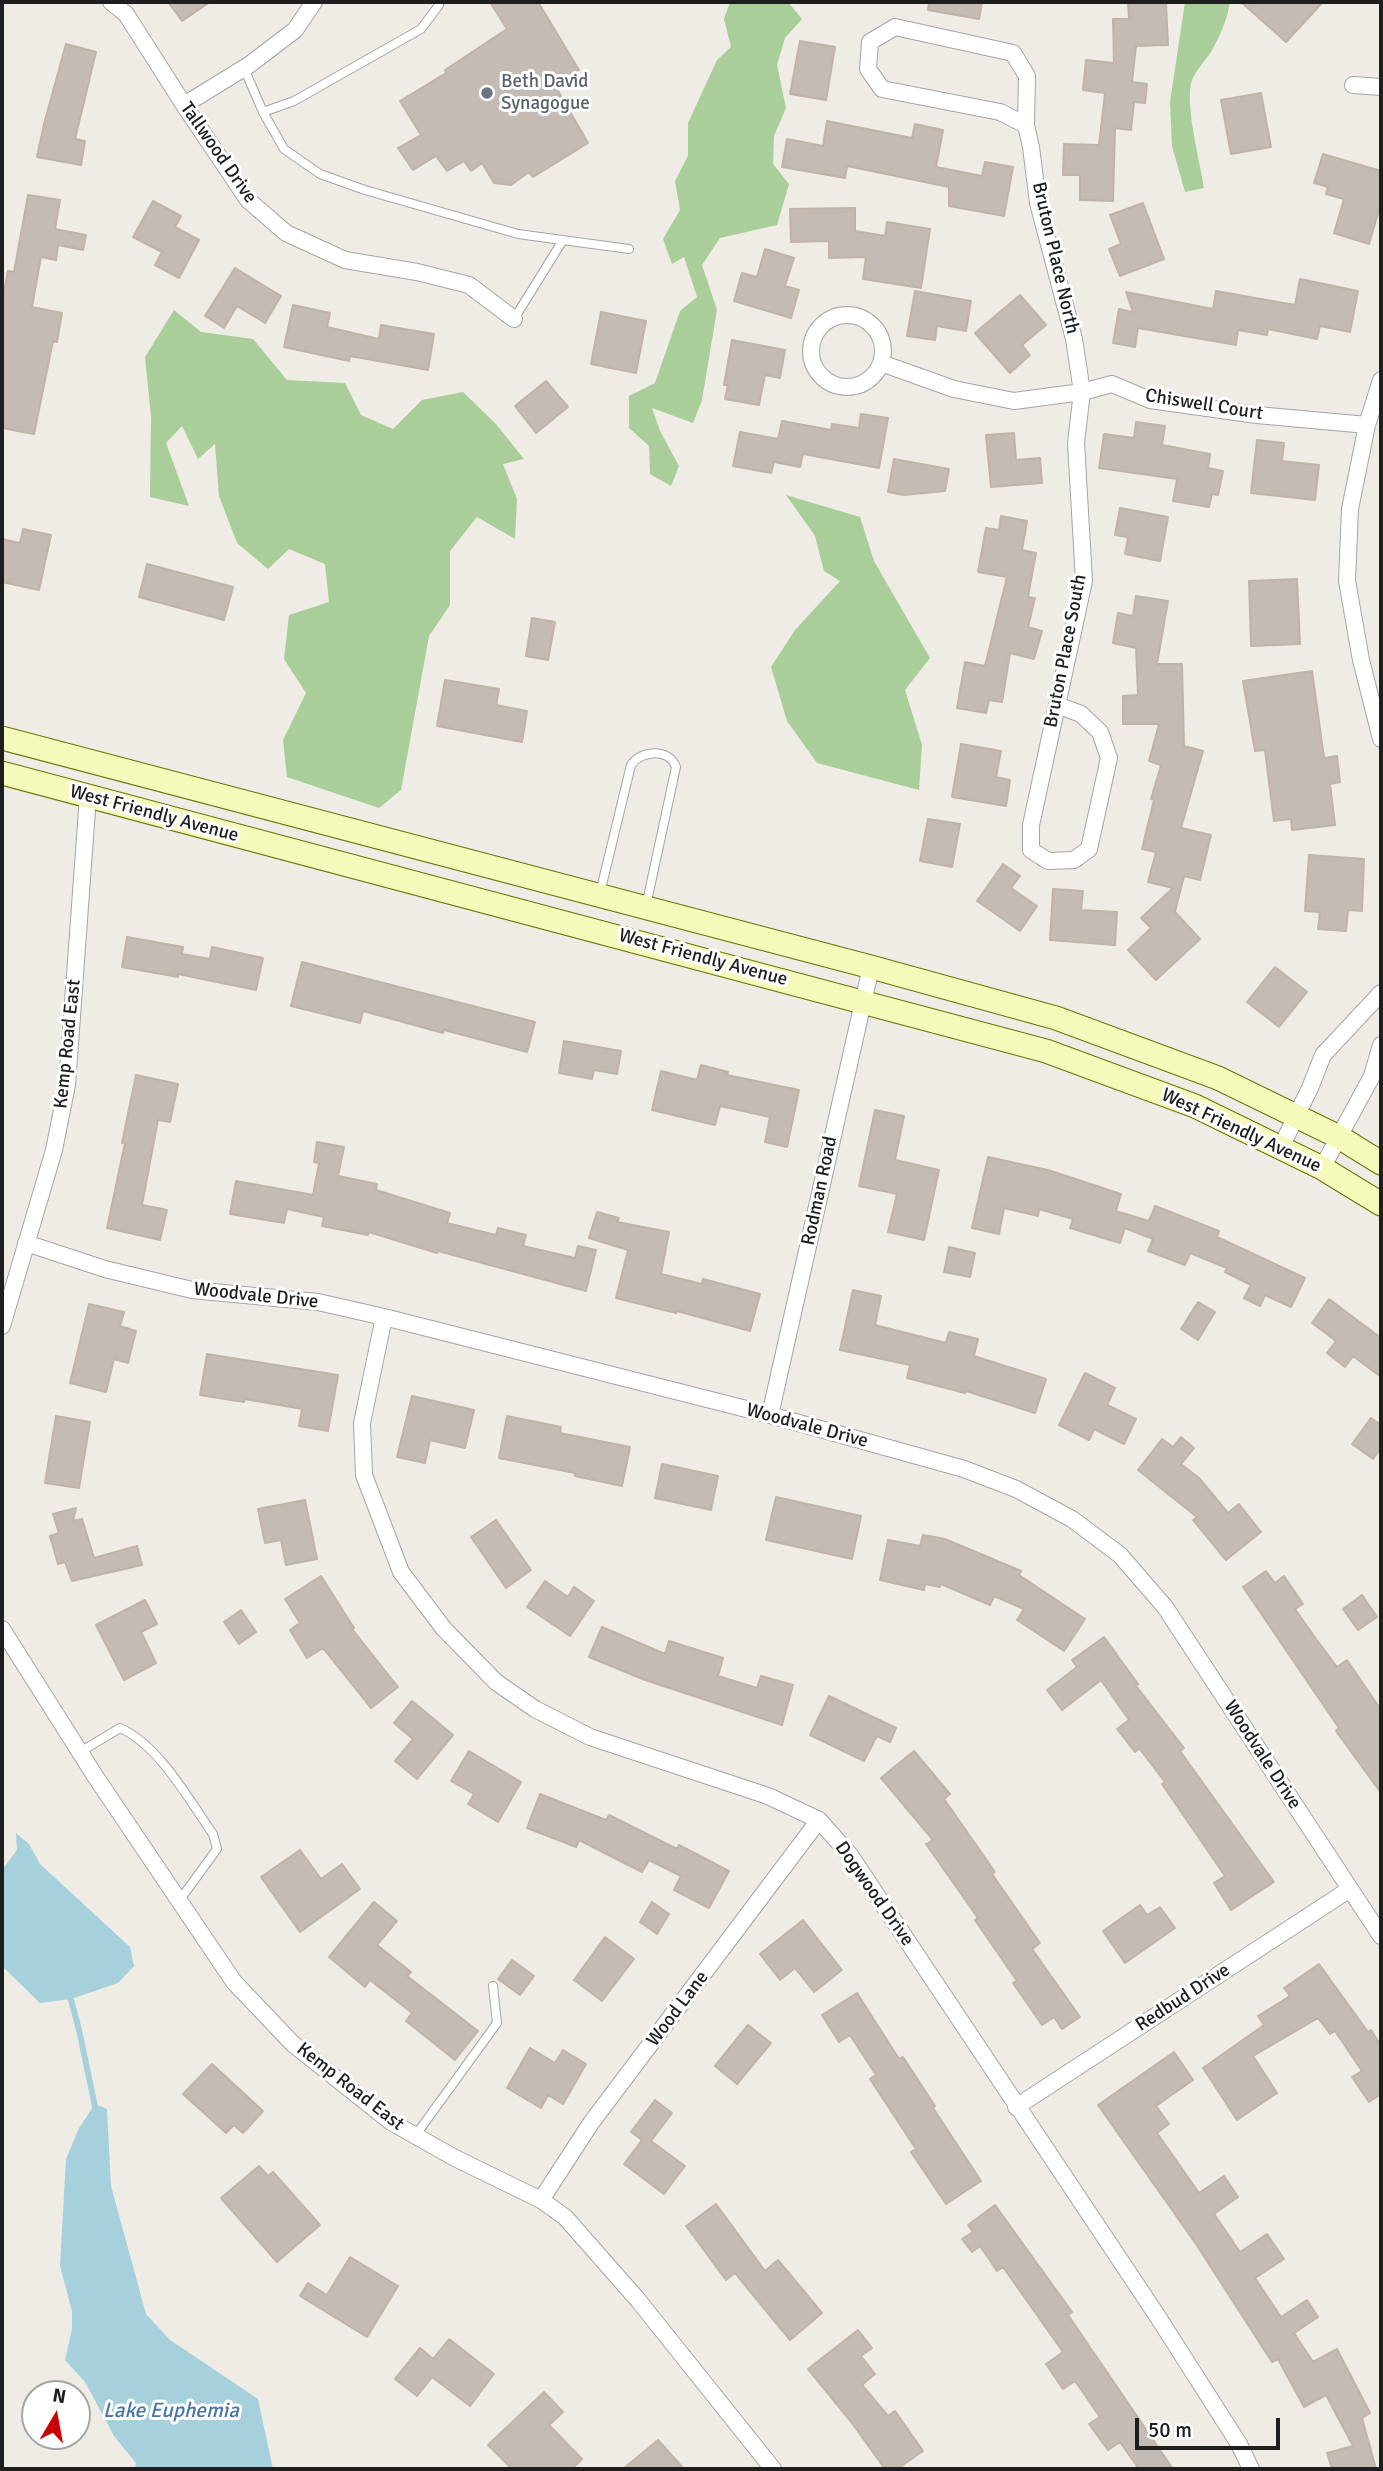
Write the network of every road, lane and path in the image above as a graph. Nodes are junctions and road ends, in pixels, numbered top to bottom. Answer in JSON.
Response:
{"nodes":[{"id":1,"x":111,"y":2,"type":"edge"},
{"id":2,"x":314,"y":2,"type":"edge"},
{"id":3,"x":439,"y":2,"type":"edge"},
{"id":4,"x":244,"y":68,"type":"junction"},
{"id":5,"x":1353,"y":85,"type":"dead end"},
{"id":6,"x":1381,"y":88,"type":"edge"},
{"id":7,"x":184,"y":105,"type":"junction"},
{"id":8,"x":263,"y":112,"type":"junction"},
{"id":9,"x":1026,"y":125,"type":"junction"},
{"id":10,"x":563,"y":240,"type":"junction"},
{"id":11,"x":629,"y":249,"type":"dead end"},
{"id":12,"x":514,"y":319,"type":"joint"},
{"id":13,"x":881,"y":363,"type":"junction"},
{"id":14,"x":1381,"y":380,"type":"edge"},
{"id":15,"x":1082,"y":392,"type":"junction"},
{"id":16,"x":1367,"y":425,"type":"junction"},
{"id":17,"x":1057,"y":705,"type":"junction"},
{"id":18,"x":2,"y":738,"type":"edge"},
{"id":19,"x":1381,"y":739,"type":"edge"},
{"id":20,"x":2,"y":774,"type":"edge"},
{"id":21,"x":88,"y":796,"type":"junction"},
{"id":22,"x":599,"y":895,"type":"junction"},
{"id":23,"x":645,"y":908,"type":"junction"},
{"id":24,"x":871,"y":967,"type":"junction"},
{"id":25,"x":1381,"y":993,"type":"edge"},
{"id":26,"x":862,"y":1000,"type":"junction"},
{"id":27,"x":1381,"y":1045,"type":"edge"},
{"id":28,"x":1296,"y":1115,"type":"junction"},
{"id":29,"x":1339,"y":1138,"type":"junction"},
{"id":30,"x":1281,"y":1147,"type":"junction"},
{"id":31,"x":1381,"y":1163,"type":"edge"},
{"id":32,"x":1322,"y":1168,"type":"junction"},
{"id":33,"x":1381,"y":1203,"type":"edge"},
{"id":34,"x":26,"y":1243,"type":"junction"},
{"id":35,"x":384,"y":1317,"type":"junction"},
{"id":36,"x":2,"y":1326,"type":"edge"},
{"id":37,"x":770,"y":1415,"type":"junction"},
{"id":38,"x":2,"y":1629,"type":"edge"},
{"id":39,"x":80,"y":1752,"type":"junction"},
{"id":40,"x":819,"y":1820,"type":"junction"},
{"id":41,"x":1350,"y":1889,"type":"junction"},
{"id":42,"x":179,"y":1901,"type":"junction"},
{"id":43,"x":1381,"y":1936,"type":"edge"},
{"id":44,"x":493,"y":1986,"type":"dead end"},
{"id":45,"x":1016,"y":2107,"type":"junction"},
{"id":46,"x":415,"y":2136,"type":"junction"},
{"id":47,"x":541,"y":2200,"type":"junction"},
{"id":48,"x":773,"y":2469,"type":"edge"},
{"id":49,"x":1251,"y":2469,"type":"edge"}],
"edges":[{"from":1,"to":7,"type":"street","name":"Tallwood Drive"},
{"from":2,"to":4,"type":"street"},
{"from":3,"to":8,"type":"lane"},
{"from":4,"to":7,"type":"street"},
{"from":4,"to":8,"type":"lane"},
{"from":5,"to":6,"type":"street"},
{"from":7,"to":12,"type":"street","name":"Tallwood Drive"},
{"from":8,"to":10,"type":"lane"},
{"from":9,"to":9,"type":"street","name":"Bruton Place North"},
{"from":9,"to":15,"type":"street","name":"Bruton Place North"},
{"from":10,"to":11,"type":"lane"},
{"from":10,"to":12,"type":"lane"},
{"from":13,"to":13,"type":"street"},
{"from":13,"to":15,"type":"street","name":"Chiswell Court"},
{"from":14,"to":16,"type":"street"},
{"from":15,"to":16,"type":"street","name":"Chiswell Court"},
{"from":15,"to":17,"type":"street","name":"Bruton Place South"},
{"from":16,"to":19,"type":"street"},
{"from":17,"to":17,"type":"street","name":"Bruton Place South"},
{"from":18,"to":22,"type":"main road","name":"West Friendly Avenue"},
{"from":20,"to":21,"type":"main road","name":"West Friendly Avenue"},
{"from":21,"to":26,"type":"main road","name":"West Friendly Avenue"},
{"from":21,"to":34,"type":"street","name":"Kemp Road East"},
{"from":22,"to":23,"type":"main road","name":"West Friendly Avenue"},
{"from":22,"to":23,"type":"lane"},
{"from":23,"to":24,"type":"main road","name":"West Friendly Avenue"},
{"from":24,"to":26,"type":"street","name":"Rodman Road"},
{"from":24,"to":28,"type":"main road","name":"West Friendly Avenue"},
{"from":25,"to":28,"type":"street"},
{"from":26,"to":30,"type":"main road","name":"West Friendly Avenue"},
{"from":26,"to":37,"type":"street","name":"Rodman Road"},
{"from":27,"to":29,"type":"street"},
{"from":28,"to":29,"type":"main road","name":"West Friendly Avenue"},
{"from":28,"to":30,"type":"street"},
{"from":29,"to":31,"type":"main road","name":"West Friendly Avenue"},
{"from":29,"to":32,"type":"street"},
{"from":30,"to":32,"type":"main road","name":"West Friendly Avenue"},
{"from":32,"to":33,"type":"main road","name":"West Friendly Avenue"},
{"from":34,"to":35,"type":"street","name":"Woodvale Drive"},
{"from":34,"to":36,"type":"street","name":"Kemp Road East"},
{"from":35,"to":37,"type":"street","name":"Woodvale Drive"},
{"from":35,"to":40,"type":"street","name":"Dogwood Drive"},
{"from":37,"to":41,"type":"street","name":"Woodvale Drive"},
{"from":38,"to":39,"type":"street","name":"Kemp Road East"},
{"from":39,"to":42,"type":"street","name":"Kemp Road East"},
{"from":39,"to":42,"type":"lane"},
{"from":40,"to":45,"type":"street","name":"Dogwood Drive"},
{"from":40,"to":47,"type":"street","name":"Wood Lane"},
{"from":41,"to":43,"type":"street","name":"Woodvale Drive"},
{"from":41,"to":45,"type":"street","name":"Redbud Drive"},
{"from":42,"to":46,"type":"street","name":"Kemp Road East"},
{"from":44,"to":46,"type":"lane"},
{"from":45,"to":49,"type":"street","name":"Dogwood Drive"},
{"from":46,"to":47,"type":"street","name":"Kemp Road East"},
{"from":47,"to":48,"type":"street","name":"Kemp Road East"}]}
